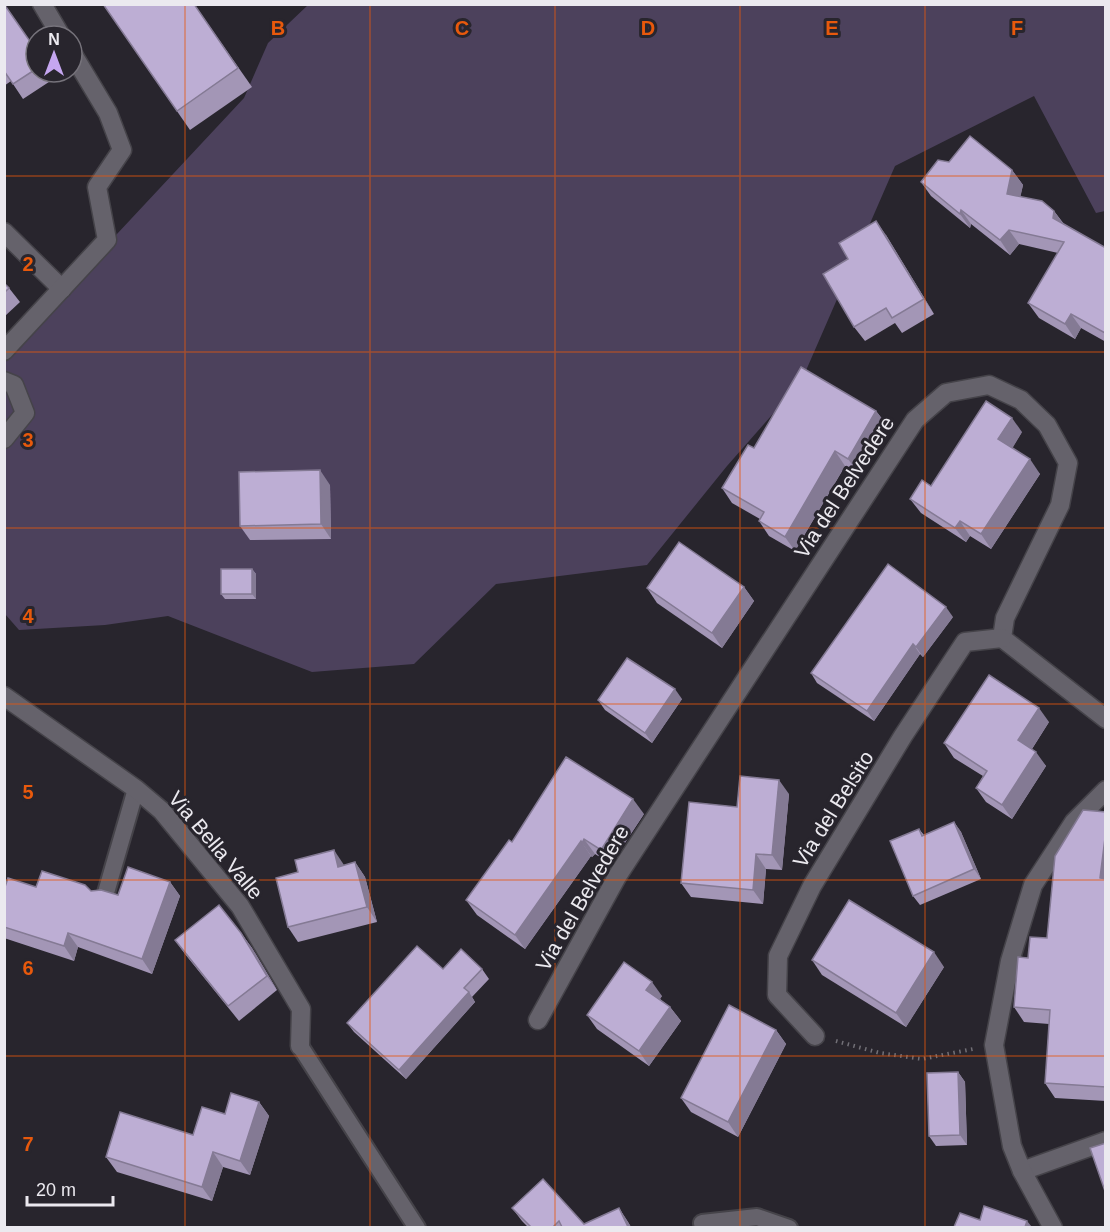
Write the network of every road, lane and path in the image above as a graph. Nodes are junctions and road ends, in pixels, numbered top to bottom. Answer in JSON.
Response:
{"nodes":[{"id":1,"x":42,"y":4,"type":"edge"},
{"id":2,"x":54,"y":24,"type":"edge"},
{"id":3,"x":84,"y":73,"type":"edge"},
{"id":4,"x":4,"y":232,"type":"edge"},
{"id":5,"x":62,"y":289,"type":"junction"},
{"id":6,"x":4,"y":351,"type":"edge"},
{"id":7,"x":4,"y":381,"type":"edge"},
{"id":8,"x":4,"y":439,"type":"edge"},
{"id":9,"x":1002,"y":638,"type":"junction"},
{"id":10,"x":4,"y":696,"type":"edge"},
{"id":11,"x":1106,"y":719,"type":"edge"},
{"id":12,"x":136,"y":789,"type":"junction"},
{"id":13,"x":1106,"y":790,"type":"edge"},
{"id":14,"x":105,"y":896,"type":"edge"},
{"id":15,"x":538,"y":1020,"type":"dead end"},
{"id":16,"x":815,"y":1036,"type":"joint"},
{"id":17,"x":994,"y":1045,"type":"junction"},
{"id":18,"x":300,"y":1046,"type":"joint"},
{"id":19,"x":1106,"y":1141,"type":"edge"},
{"id":20,"x":1022,"y":1172,"type":"junction"},
{"id":21,"x":417,"y":1227,"type":"edge"},
{"id":22,"x":702,"y":1227,"type":"edge"},
{"id":23,"x":789,"y":1227,"type":"edge"},
{"id":24,"x":1053,"y":1227,"type":"edge"}],
"edges":[{"from":1,"to":2,"type":"street"},
{"from":3,"to":5,"type":"street"},
{"from":4,"to":5,"type":"street"},
{"from":5,"to":6,"type":"street"},
{"from":7,"to":8,"type":"street"},
{"from":9,"to":11,"type":"street"},
{"from":9,"to":15,"type":"street","name":"Via del Belvedere"},
{"from":9,"to":16,"type":"street","name":"Via del Belsito"},
{"from":10,"to":12,"type":"street","name":"Via Bella Valle"},
{"from":12,"to":14,"type":"lane"},
{"from":12,"to":18,"type":"street","name":"Via Bella Valle"},
{"from":13,"to":17,"type":"street"},
{"from":16,"to":17,"type":"path"},
{"from":17,"to":20,"type":"street"},
{"from":18,"to":21,"type":"lane"},
{"from":19,"to":20,"type":"street"},
{"from":20,"to":24,"type":"street"},
{"from":22,"to":23,"type":"lane"}]}
